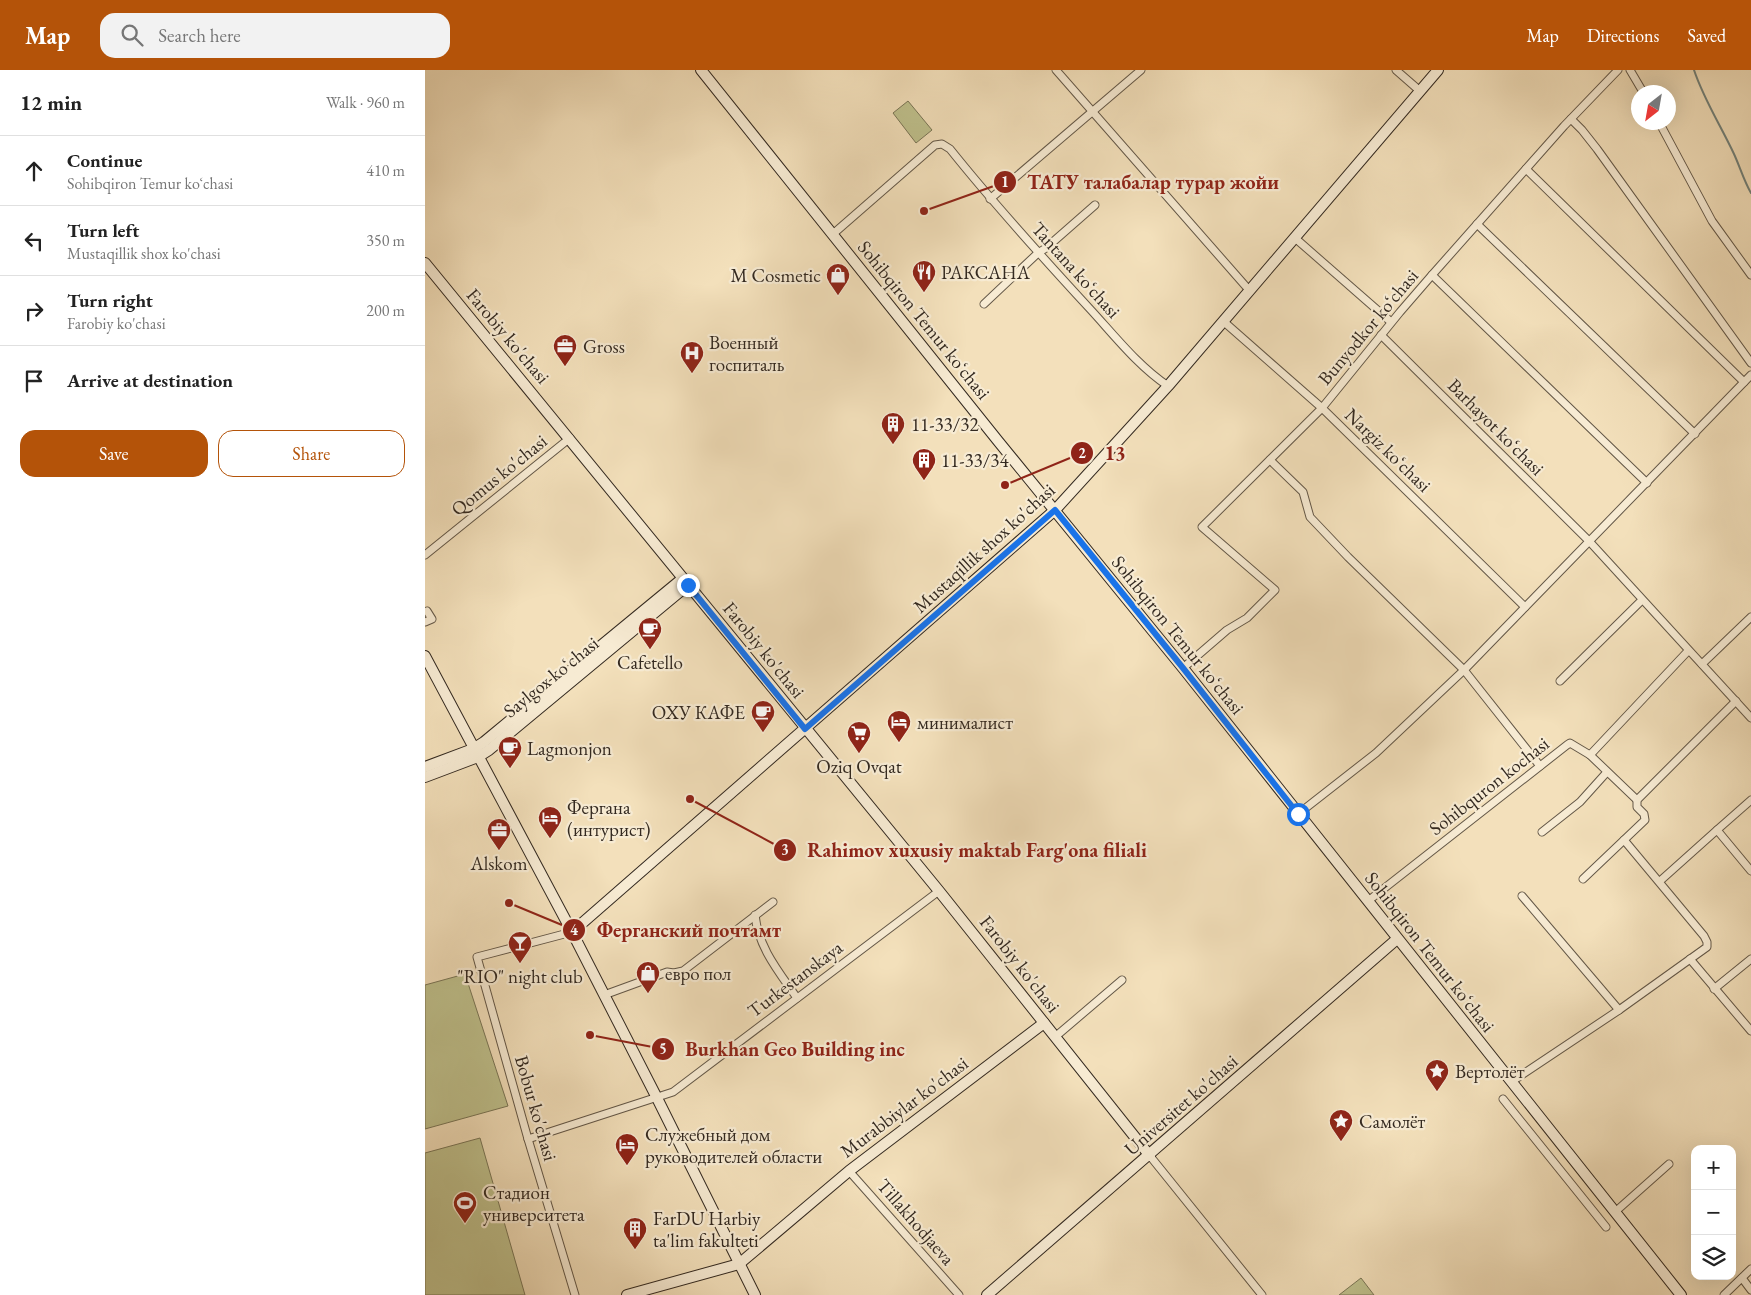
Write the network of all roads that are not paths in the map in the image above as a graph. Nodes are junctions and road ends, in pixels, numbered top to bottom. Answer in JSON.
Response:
{"nodes":[{"id":1,"x":701,"y":70,"type":"edge"},
{"id":2,"x":1056,"y":70,"type":"edge"},
{"id":3,"x":1141,"y":70,"type":"edge"},
{"id":4,"x":1396,"y":70,"type":"edge"},
{"id":5,"x":1438,"y":70,"type":"edge"},
{"id":6,"x":1618,"y":70,"type":"edge"},
{"id":7,"x":1631,"y":70,"type":"edge"},
{"id":8,"x":1639,"y":85,"type":"edge"},
{"id":9,"x":1419,"y":91,"type":"junction"},
{"id":10,"x":1092,"y":111,"type":"junction"},
{"id":11,"x":1571,"y":119,"type":"junction"},
{"id":12,"x":1663,"y":130,"type":"edge"},
{"id":13,"x":1526,"y":169,"type":"junction"},
{"id":14,"x":990,"y":199,"type":"junction"},
{"id":15,"x":1095,"y":205,"type":"dead end"},
{"id":16,"x":1477,"y":224,"type":"junction"},
{"id":17,"x":833,"y":234,"type":"junction"},
{"id":18,"x":1295,"y":238,"type":"junction"},
{"id":19,"x":1038,"y":252,"type":"junction"},
{"id":20,"x":425,"y":263,"type":"edge"},
{"id":21,"x":1432,"y":275,"type":"junction"},
{"id":22,"x":1751,"y":275,"type":"edge"},
{"id":23,"x":1249,"y":290,"type":"junction"},
{"id":24,"x":984,"y":304,"type":"dead end"},
{"id":25,"x":1223,"y":321,"type":"junction"},
{"id":26,"x":1391,"y":322,"type":"junction"},
{"id":27,"x":1381,"y":335,"type":"junction"},
{"id":28,"x":1751,"y":363,"type":"edge"},
{"id":29,"x":1751,"y":375,"type":"edge"},
{"id":30,"x":1744,"y":382,"type":"junction"},
{"id":31,"x":1168,"y":386,"type":"junction"},
{"id":32,"x":1322,"y":408,"type":"junction"},
{"id":33,"x":1695,"y":434,"type":"junction"},
{"id":34,"x":570,"y":438,"type":"junction"},
{"id":35,"x":1270,"y":460,"type":"junction"},
{"id":36,"x":1647,"y":483,"type":"junction"},
{"id":37,"x":1055,"y":510,"type":"junction"},
{"id":38,"x":1589,"y":542,"type":"junction"},
{"id":39,"x":425,"y":555,"type":"edge"},
{"id":40,"x":685,"y":582,"type":"junction"},
{"id":41,"x":1642,"y":600,"type":"junction"},
{"id":42,"x":1525,"y":607,"type":"junction"},
{"id":43,"x":427,"y":611,"type":"dead end"},
{"id":44,"x":1751,"y":617,"type":"edge"},
{"id":45,"x":431,"y":622,"type":"edge"},
{"id":46,"x":1688,"y":650,"type":"junction"},
{"id":47,"x":425,"y":656,"type":"edge"},
{"id":48,"x":1701,"y":664,"type":"junction"},
{"id":49,"x":1183,"y":668,"type":"junction"},
{"id":50,"x":1463,"y":670,"type":"junction"},
{"id":51,"x":1560,"y":681,"type":"dead end"},
{"id":52,"x":1736,"y":701,"type":"junction"},
{"id":53,"x":1751,"y":718,"type":"edge"},
{"id":54,"x":805,"y":729,"type":"junction"},
{"id":55,"x":475,"y":753,"type":"junction"},
{"id":56,"x":1590,"y":755,"type":"junction"},
{"id":57,"x":1540,"y":766,"type":"junction"},
{"id":58,"x":425,"y":767,"type":"edge"},
{"id":59,"x":1607,"y":772,"type":"junction"},
{"id":60,"x":425,"y":777,"type":"edge"},
{"id":61,"x":1637,"y":800,"type":"junction"},
{"id":62,"x":1751,"y":800,"type":"edge"},
{"id":63,"x":1298,"y":814,"type":"junction"},
{"id":64,"x":1717,"y":830,"type":"junction"},
{"id":65,"x":1542,"y":832,"type":"dead end"},
{"id":66,"x":1625,"y":840,"type":"junction"},
{"id":67,"x":1751,"y":871,"type":"edge"},
{"id":68,"x":1583,"y":879,"type":"dead end"},
{"id":69,"x":1660,"y":881,"type":"junction"},
{"id":70,"x":939,"y":891,"type":"junction"},
{"id":71,"x":1522,"y":896,"type":"dead end"},
{"id":72,"x":773,"y":902,"type":"dead end"},
{"id":73,"x":1368,"y":902,"type":"junction"},
{"id":74,"x":755,"y":915,"type":"junction"},
{"id":75,"x":572,"y":932,"type":"junction"},
{"id":76,"x":1397,"y":940,"type":"junction"},
{"id":77,"x":477,"y":957,"type":"joint"},
{"id":78,"x":1690,"y":960,"type":"junction"},
{"id":79,"x":1751,"y":960,"type":"edge"},
{"id":80,"x":1122,"y":980,"type":"dead end"},
{"id":81,"x":1714,"y":989,"type":"junction"},
{"id":82,"x":604,"y":995,"type":"junction"},
{"id":83,"x":797,"y":998,"type":"junction"},
{"id":84,"x":1619,"y":1010,"type":"junction"},
{"id":85,"x":1044,"y":1023,"type":"junction"},
{"id":86,"x":1750,"y":1027,"type":"edge"},
{"id":87,"x":1055,"y":1037,"type":"junction"},
{"id":88,"x":1511,"y":1082,"type":"junction"},
{"id":89,"x":657,"y":1098,"type":"junction"},
{"id":90,"x":1503,"y":1099,"type":"dead end"},
{"id":91,"x":528,"y":1139,"type":"junction"},
{"id":92,"x":1150,"y":1156,"type":"junction"},
{"id":93,"x":1669,"y":1164,"type":"dead end"},
{"id":94,"x":849,"y":1171,"type":"junction"},
{"id":95,"x":1615,"y":1212,"type":"junction"},
{"id":96,"x":1606,"y":1227,"type":"dead end"},
{"id":97,"x":739,"y":1264,"type":"junction"},
{"id":98,"x":1751,"y":1270,"type":"edge"},
{"id":99,"x":1742,"y":1278,"type":"junction"},
{"id":100,"x":1751,"y":1290,"type":"edge"},
{"id":101,"x":575,"y":1295,"type":"edge"},
{"id":102,"x":627,"y":1295,"type":"edge"},
{"id":103,"x":755,"y":1295,"type":"edge"},
{"id":104,"x":959,"y":1295,"type":"edge"},
{"id":105,"x":987,"y":1295,"type":"edge"},
{"id":106,"x":1261,"y":1295,"type":"edge"},
{"id":107,"x":1681,"y":1295,"type":"edge"},
{"id":108,"x":1725,"y":1295,"type":"edge"}],
"edges":[{"from":1,"to":17,"type":"main road","name":"Sohibqiron Temur koʻchasi"},
{"from":2,"to":10,"type":"street"},
{"from":3,"to":10,"type":"street"},
{"from":4,"to":9,"type":"street"},
{"from":5,"to":9,"type":"main road","name":"Mustaqillik shox ko'chasi"},
{"from":6,"to":11,"type":"street","name":"Bunyodkor koʻchasi"},
{"from":7,"to":8,"type":"street"},
{"from":9,"to":18,"type":"main road","name":"Mustaqillik shox ko'chasi"},
{"from":10,"to":14,"type":"street"},
{"from":10,"to":23,"type":"street"},
{"from":11,"to":13,"type":"street","name":"Bunyodkor koʻchasi"},
{"from":11,"to":28,"type":"street"},
{"from":12,"to":22,"type":"street"},
{"from":13,"to":16,"type":"street","name":"Bunyodkor koʻchasi"},
{"from":13,"to":30,"type":"street"},
{"from":14,"to":17,"type":"street","name":"Tantana koʻchasi"},
{"from":14,"to":19,"type":"street","name":"Tantana koʻchasi"},
{"from":15,"to":19,"type":"street"},
{"from":16,"to":21,"type":"street","name":"Bunyodkor koʻchasi"},
{"from":16,"to":33,"type":"street"},
{"from":17,"to":37,"type":"main road","name":"Sohibqiron Temur koʻchasi"},
{"from":18,"to":23,"type":"main road","name":"Mustaqillik shox ko'chasi"},
{"from":18,"to":26,"type":"street"},
{"from":19,"to":24,"type":"street"},
{"from":19,"to":31,"type":"street","name":"Tantana koʻchasi"},
{"from":20,"to":34,"type":"main road","name":"Farobiy ko'chasi"},
{"from":21,"to":26,"type":"street","name":"Bunyodkor koʻchasi"},
{"from":21,"to":36,"type":"street"},
{"from":23,"to":25,"type":"main road","name":"Mustaqillik shox ko'chasi"},
{"from":25,"to":31,"type":"main road","name":"Mustaqillik shox ko'chasi"},
{"from":25,"to":32,"type":"street","name":"Nargiz koʻchasi"},
{"from":26,"to":27,"type":"street","name":"Bunyodkor koʻchasi"},
{"from":27,"to":32,"type":"street","name":"Bunyodkor koʻchasi"},
{"from":27,"to":38,"type":"street","name":"Barhayot koʻchasi"},
{"from":29,"to":30,"type":"street"},
{"from":30,"to":33,"type":"street"},
{"from":31,"to":37,"type":"main road","name":"Mustaqillik shox ko'chasi"},
{"from":32,"to":35,"type":"street","name":"Bunyodkor koʻchasi"},
{"from":32,"to":42,"type":"street","name":"Nargiz koʻchasi"},
{"from":33,"to":36,"type":"street"},
{"from":34,"to":39,"type":"street","name":"Qomus ko'chasi"},
{"from":34,"to":40,"type":"main road","name":"Farobiy ko'chasi"},
{"from":35,"to":49,"type":"street","name":"Bunyodkor koʻchasi"},
{"from":35,"to":50,"type":"street"},
{"from":36,"to":38,"type":"street"},
{"from":37,"to":49,"type":"main road","name":"Sohibqiron Temur koʻchasi"},
{"from":37,"to":54,"type":"main road","name":"Mustaqillik shox ko'chasi"},
{"from":38,"to":41,"type":"street","name":"Barhayot koʻchasi"},
{"from":38,"to":42,"type":"street"},
{"from":40,"to":54,"type":"main road","name":"Farobiy ko'chasi"},
{"from":40,"to":55,"type":"main road","name":"Saylgox koʻchasi"},
{"from":41,"to":46,"type":"street","name":"Barhayot koʻchasi"},
{"from":41,"to":51,"type":"street"},
{"from":42,"to":50,"type":"street"},
{"from":43,"to":45,"type":"street"},
{"from":44,"to":48,"type":"street"},
{"from":46,"to":48,"type":"street","name":"Barhayot koʻchasi"},
{"from":46,"to":56,"type":"street"},
{"from":47,"to":55,"type":"main road"},
{"from":48,"to":52,"type":"street","name":"Barhayot koʻchasi"},
{"from":49,"to":63,"type":"main road","name":"Sohibqiron Temur koʻchasi"},
{"from":50,"to":57,"type":"street"},
{"from":50,"to":63,"type":"street"},
{"from":52,"to":53,"type":"street","name":"Barhayot koʻchasi"},
{"from":52,"to":61,"type":"street"},
{"from":54,"to":70,"type":"main road","name":"Farobiy ko'chasi"},
{"from":54,"to":75,"type":"main road","name":"Mustaqillik shox ko'chasi"},
{"from":55,"to":58,"type":"main road","name":"Saylgox koʻchasi"},
{"from":55,"to":60,"type":"main road","name":"Saylgox koʻchasi"},
{"from":55,"to":75,"type":"main road"},
{"from":56,"to":57,"type":"street","name":"Sohibquron kochasi"},
{"from":56,"to":59,"type":"street"},
{"from":57,"to":73,"type":"street","name":"Sohibquron kochasi"},
{"from":59,"to":61,"type":"street"},
{"from":59,"to":65,"type":"street"},
{"from":61,"to":66,"type":"street"},
{"from":62,"to":64,"type":"street"},
{"from":63,"to":73,"type":"main road","name":"Sohibqiron Temur koʻchasi"},
{"from":64,"to":67,"type":"street"},
{"from":64,"to":69,"type":"street"},
{"from":66,"to":68,"type":"street"},
{"from":66,"to":69,"type":"street"},
{"from":69,"to":78,"type":"street"},
{"from":70,"to":83,"type":"street","name":"Turkestanskaya"},
{"from":70,"to":85,"type":"main road","name":"Farobiy ko'chasi"},
{"from":71,"to":84,"type":"street"},
{"from":72,"to":74,"type":"street"},
{"from":73,"to":76,"type":"main road","name":"Sohibqiron Temur koʻchasi"},
{"from":74,"to":82,"type":"street"},
{"from":74,"to":83,"type":"street"},
{"from":75,"to":77,"type":"street","name":"Mustaqillik shox ko'chasi"},
{"from":75,"to":82,"type":"main road"},
{"from":76,"to":88,"type":"main road","name":"Sohibqiron Temur koʻchasi"},
{"from":76,"to":92,"type":"main road","name":"Universitet ko'chasi"},
{"from":77,"to":91,"type":"street","name":"Bobur ko'chasi"},
{"from":78,"to":81,"type":"street"},
{"from":78,"to":84,"type":"street"},
{"from":79,"to":81,"type":"street"},
{"from":80,"to":87,"type":"street"},
{"from":81,"to":86,"type":"street"},
{"from":82,"to":89,"type":"main road"},
{"from":83,"to":89,"type":"street","name":"Turkestanskaya"},
{"from":84,"to":88,"type":"street"},
{"from":85,"to":87,"type":"main road","name":"Farobiy ko'chasi"},
{"from":85,"to":94,"type":"main road","name":"Murabbiylar ko'chasi"},
{"from":87,"to":92,"type":"main road","name":"Farobiy ko'chasi"},
{"from":88,"to":95,"type":"main road","name":"Sohibqiron Temur koʻchasi"},
{"from":89,"to":91,"type":"street","name":"Turkestanskaya"},
{"from":89,"to":97,"type":"main road"},
{"from":90,"to":96,"type":"street"},
{"from":91,"to":101,"type":"street","name":"Bobur ko'chasi"},
{"from":92,"to":105,"type":"main road","name":"Universitet ko'chasi"},
{"from":92,"to":106,"type":"street","name":"Farobiy ko'chasi"},
{"from":93,"to":95,"type":"street"},
{"from":94,"to":97,"type":"main road","name":"Murabbiylar ko'chasi"},
{"from":94,"to":104,"type":"street","name":"Tillakhodjaeva"},
{"from":95,"to":107,"type":"main road","name":"Sohibqiron Temur koʻchasi"},
{"from":97,"to":102,"type":"main road","name":"Murabbiylar ko'chasi"},
{"from":97,"to":103,"type":"main road"},
{"from":98,"to":99,"type":"street"},
{"from":99,"to":100,"type":"street"},
{"from":99,"to":108,"type":"street"}]}
